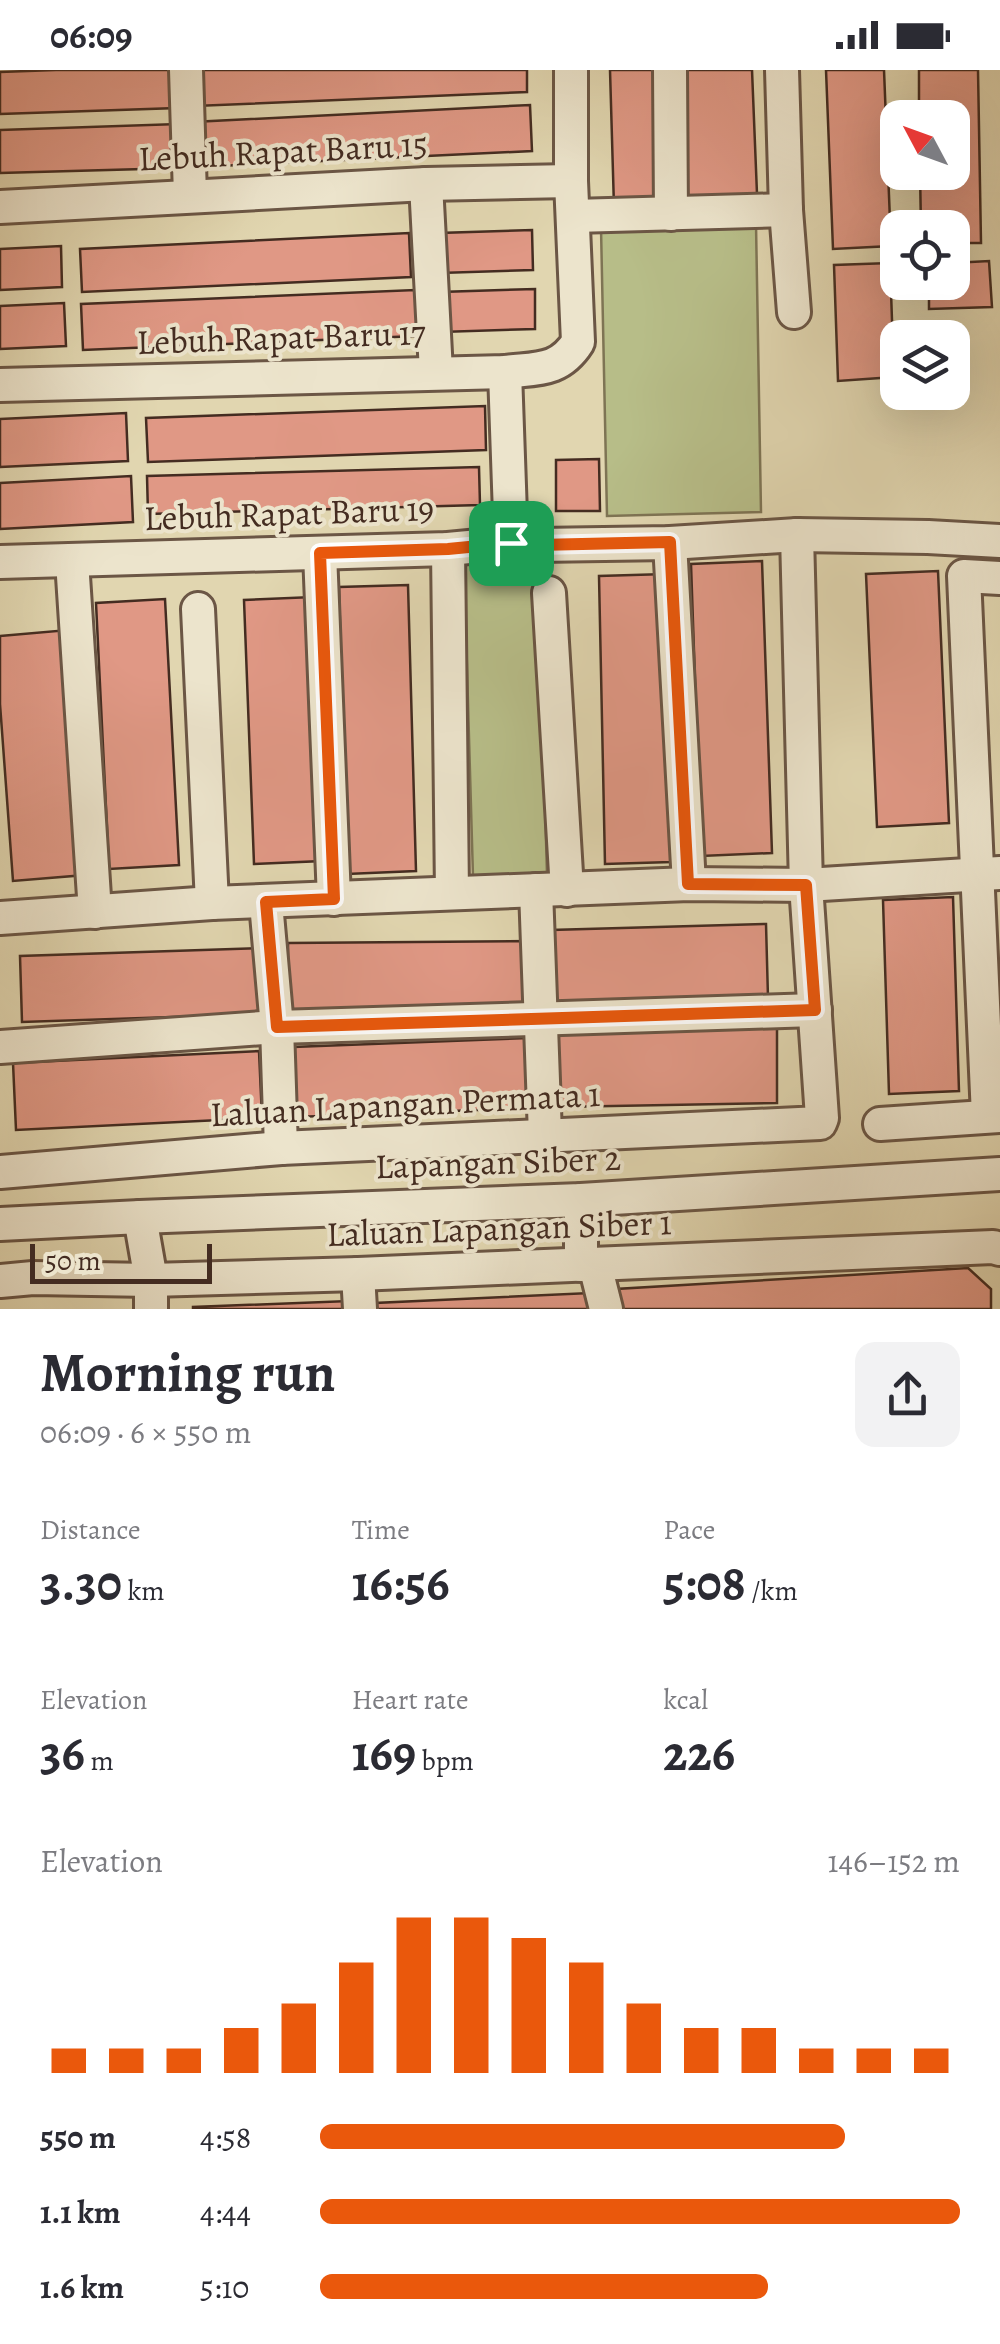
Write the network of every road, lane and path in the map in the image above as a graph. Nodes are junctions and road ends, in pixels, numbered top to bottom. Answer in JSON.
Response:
{"nodes":[{"id":1,"x":186,"y":70,"type":"edge"},
{"id":2,"x":571,"y":70,"type":"edge"},
{"id":3,"x":670,"y":70,"type":"edge"},
{"id":4,"x":782,"y":70,"type":"edge"},
{"id":5,"x":571,"y":180,"type":"junction"},
{"id":6,"x":426,"y":184,"type":"junction"},
{"id":7,"x":190,"y":195,"type":"junction"},
{"id":8,"x":0,"y":207,"type":"edge"},
{"id":9,"x":786,"y":210,"type":"junction"},
{"id":10,"x":671,"y":214,"type":"junction"},
{"id":11,"x":574,"y":216,"type":"junction"},
{"id":12,"x":794,"y":312,"type":"dead end"},
{"id":13,"x":436,"y":372,"type":"junction"},
{"id":14,"x":505,"y":372,"type":"junction"},
{"id":15,"x":0,"y":385,"type":"edge"},
{"id":16,"x":798,"y":535,"type":"junction"},
{"id":17,"x":1000,"y":541,"type":"edge"},
{"id":18,"x":670,"y":542,"type":"junction"},
{"id":19,"x":511,"y":543,"type":"junction"},
{"id":20,"x":448,"y":549,"type":"junction"},
{"id":21,"x":320,"y":553,"type":"junction"},
{"id":22,"x":0,"y":562,"type":"edge"},
{"id":23,"x":72,"y":562,"type":"junction"},
{"id":24,"x":1000,"y":578,"type":"edge"},
{"id":25,"x":550,"y":593,"type":"dead end"},
{"id":26,"x":198,"y":609,"type":"dead end"},
{"id":27,"x":988,"y":873,"type":"edge"},
{"id":28,"x":688,"y":884,"type":"junction"},
{"id":29,"x":806,"y":885,"type":"junction"},
{"id":30,"x":551,"y":890,"type":"junction"},
{"id":31,"x":452,"y":893,"type":"junction"},
{"id":32,"x":334,"y":899,"type":"junction"},
{"id":33,"x":266,"y":902,"type":"junction"},
{"id":34,"x":212,"y":903,"type":"junction"},
{"id":35,"x":94,"y":912,"type":"junction"},
{"id":36,"x":0,"y":918,"type":"edge"},
{"id":37,"x":815,"y":1010,"type":"junction"},
{"id":38,"x":540,"y":1017,"type":"junction"},
{"id":39,"x":277,"y":1027,"type":"junction"},
{"id":40,"x":0,"y":1047,"type":"edge"},
{"id":41,"x":994,"y":1116,"type":"edge"},
{"id":42,"x":880,"y":1124,"type":"dead end"},
{"id":43,"x":544,"y":1136,"type":"junction"},
{"id":44,"x":282,"y":1148,"type":"junction"},
{"id":45,"x":0,"y":1172,"type":"edge"},
{"id":46,"x":1000,"y":1174,"type":"edge"},
{"id":47,"x":581,"y":1200,"type":"junction"},
{"id":48,"x":140,"y":1216,"type":"junction"},
{"id":49,"x":0,"y":1224,"type":"edge"},
{"id":50,"x":1000,"y":1249,"type":"edge"},
{"id":51,"x":588,"y":1265,"type":"junction"},
{"id":52,"x":358,"y":1274,"type":"junction"},
{"id":53,"x":22,"y":1289,"type":"edge"},
{"id":54,"x":151,"y":1294,"type":"edge"},
{"id":55,"x":360,"y":1309,"type":"edge"},
{"id":56,"x":606,"y":1309,"type":"edge"}],
"edges":[{"from":1,"to":7,"type":"street"},
{"from":2,"to":5,"type":"street"},
{"from":3,"to":10,"type":"street"},
{"from":4,"to":9,"type":"street"},
{"from":5,"to":6,"type":"street","name":"Lebuh Rapat Baru 15"},
{"from":5,"to":11,"type":"street"},
{"from":6,"to":7,"type":"street","name":"Lebuh Rapat Baru 15"},
{"from":6,"to":13,"type":"street"},
{"from":7,"to":8,"type":"street","name":"Lebuh Rapat Baru 15"},
{"from":9,"to":10,"type":"street"},
{"from":9,"to":12,"type":"street"},
{"from":10,"to":11,"type":"street"},
{"from":11,"to":14,"type":"street","name":"Lebuh Rapat Baru 17"},
{"from":13,"to":14,"type":"street","name":"Lebuh Rapat Baru 17"},
{"from":13,"to":15,"type":"street","name":"Lebuh Rapat Baru 17"},
{"from":14,"to":19,"type":"street"},
{"from":16,"to":17,"type":"street","name":"Lebuh Rapat Baru 19"},
{"from":16,"to":18,"type":"street","name":"Lebuh Rapat Baru 19"},
{"from":16,"to":29,"type":"street"},
{"from":18,"to":19,"type":"street","name":"Lebuh Rapat Baru 19"},
{"from":18,"to":28,"type":"street"},
{"from":19,"to":20,"type":"street","name":"Lebuh Rapat Baru 19"},
{"from":20,"to":21,"type":"street","name":"Lebuh Rapat Baru 19"},
{"from":20,"to":31,"type":"street"},
{"from":21,"to":23,"type":"street","name":"Lebuh Rapat Baru 19"},
{"from":21,"to":32,"type":"street"},
{"from":22,"to":23,"type":"street","name":"Lebuh Rapat Baru 19"},
{"from":23,"to":35,"type":"street"},
{"from":24,"to":27,"type":"street"},
{"from":25,"to":30,"type":"street"},
{"from":26,"to":34,"type":"street"},
{"from":27,"to":29,"type":"street"},
{"from":27,"to":41,"type":"street"},
{"from":28,"to":29,"type":"street"},
{"from":28,"to":30,"type":"street"},
{"from":29,"to":37,"type":"street"},
{"from":30,"to":31,"type":"street"},
{"from":30,"to":38,"type":"street"},
{"from":31,"to":32,"type":"street"},
{"from":32,"to":33,"type":"street"},
{"from":33,"to":34,"type":"street"},
{"from":33,"to":39,"type":"street"},
{"from":34,"to":35,"type":"street"},
{"from":35,"to":36,"type":"street"},
{"from":37,"to":38,"type":"street"},
{"from":37,"to":43,"type":"street","name":"Laluan Lapangan Permata 1"},
{"from":38,"to":39,"type":"street"},
{"from":38,"to":43,"type":"street"},
{"from":39,"to":40,"type":"street"},
{"from":39,"to":44,"type":"street"},
{"from":41,"to":42,"type":"street"},
{"from":43,"to":44,"type":"street","name":"Laluan Lapangan Permata 1"},
{"from":44,"to":45,"type":"street","name":"Laluan Lapangan Permata 1"},
{"from":46,"to":47,"type":"street","name":"Lapangan Siber 2"},
{"from":47,"to":48,"type":"street","name":"Lapangan Siber 2"},
{"from":47,"to":51,"type":"street"},
{"from":48,"to":49,"type":"street","name":"Lapangan Siber 2"},
{"from":48,"to":54,"type":"street"},
{"from":50,"to":51,"type":"street","name":"Laluan Lapangan Siber 1"},
{"from":51,"to":52,"type":"street","name":"Laluan Lapangan Siber 1"},
{"from":51,"to":56,"type":"street"},
{"from":52,"to":54,"type":"street","name":"Laluan Lapangan Siber 1"},
{"from":52,"to":55,"type":"street"},
{"from":53,"to":54,"type":"street","name":"Laluan Lapangan Siber 1"}]}
